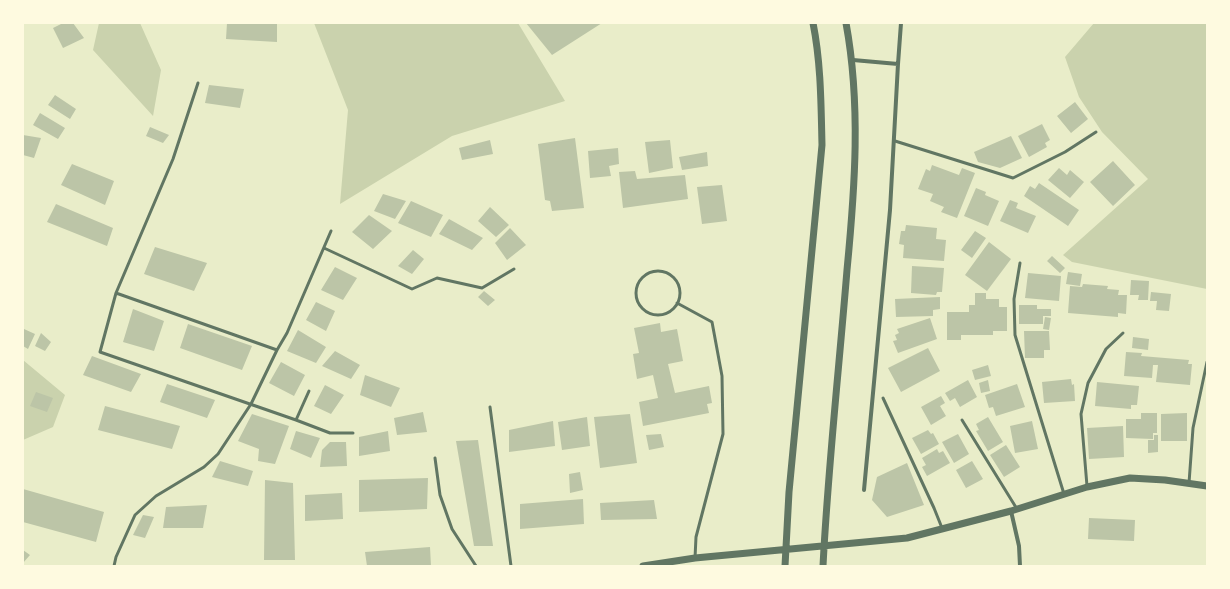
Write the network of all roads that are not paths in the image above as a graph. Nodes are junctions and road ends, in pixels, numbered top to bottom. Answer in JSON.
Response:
{"nodes":[{"id":1,"x":813,"y":23,"type":"edge"},
{"id":2,"x":846,"y":23,"type":"edge"},
{"id":3,"x":901,"y":23,"type":"edge"},
{"id":4,"x":853,"y":60,"type":"junction"},
{"id":5,"x":898,"y":64,"type":"junction"},
{"id":6,"x":198,"y":83,"type":"dead end"},
{"id":7,"x":1096,"y":132,"type":"dead end"},
{"id":8,"x":894,"y":141,"type":"junction"},
{"id":9,"x":331,"y":232,"type":"dead end"},
{"id":10,"x":324,"y":248,"type":"junction"},
{"id":11,"x":1020,"y":263,"type":"dead end"},
{"id":12,"x":514,"y":269,"type":"dead end"},
{"id":13,"x":116,"y":293,"type":"junction"},
{"id":14,"x":677,"y":303,"type":"junction"},
{"id":15,"x":1122,"y":333,"type":"dead end"},
{"id":16,"x":277,"y":350,"type":"junction"},
{"id":17,"x":1207,"y":362,"type":"edge"},
{"id":18,"x":309,"y":391,"type":"dead end"},
{"id":19,"x":883,"y":398,"type":"dead end"},
{"id":20,"x":251,"y":404,"type":"junction"},
{"id":21,"x":490,"y":407,"type":"dead end"},
{"id":22,"x":296,"y":420,"type":"junction"},
{"id":23,"x":962,"y":420,"type":"dead end"},
{"id":24,"x":353,"y":433,"type":"dead end"},
{"id":25,"x":435,"y":458,"type":"dead end"},
{"id":26,"x":1189,"y":483,"type":"junction"},
{"id":27,"x":1207,"y":486,"type":"edge"},
{"id":28,"x":1087,"y":487,"type":"junction"},
{"id":29,"x":864,"y":490,"type":"dead end"},
{"id":30,"x":1064,"y":494,"type":"junction"},
{"id":31,"x":1014,"y":510,"type":"junction"},
{"id":32,"x":942,"y":530,"type":"junction"},
{"id":33,"x":824,"y":547,"type":"junction"},
{"id":34,"x":786,"y":551,"type":"junction"},
{"id":35,"x":695,"y":558,"type":"junction"},
{"id":36,"x":114,"y":566,"type":"edge"},
{"id":37,"x":476,"y":566,"type":"edge"},
{"id":38,"x":511,"y":566,"type":"edge"},
{"id":39,"x":643,"y":566,"type":"edge"},
{"id":40,"x":785,"y":566,"type":"edge"},
{"id":41,"x":823,"y":566,"type":"edge"},
{"id":42,"x":1020,"y":566,"type":"edge"}],
"edges":[{"from":1,"to":34,"type":"street"},
{"from":2,"to":4,"type":"street"},
{"from":3,"to":5,"type":"street"},
{"from":4,"to":5,"type":"street"},
{"from":4,"to":33,"type":"street"},
{"from":5,"to":8,"type":"street"},
{"from":6,"to":13,"type":"lane"},
{"from":7,"to":8,"type":"lane"},
{"from":8,"to":29,"type":"street"},
{"from":9,"to":10,"type":"lane"},
{"from":10,"to":12,"type":"lane"},
{"from":10,"to":16,"type":"lane"},
{"from":11,"to":30,"type":"lane"},
{"from":13,"to":16,"type":"lane"},
{"from":13,"to":20,"type":"lane"},
{"from":14,"to":14,"type":"lane"},
{"from":14,"to":35,"type":"lane"},
{"from":15,"to":28,"type":"lane"},
{"from":16,"to":20,"type":"lane"},
{"from":17,"to":26,"type":"lane"},
{"from":18,"to":22,"type":"lane"},
{"from":19,"to":32,"type":"lane"},
{"from":20,"to":22,"type":"lane"},
{"from":20,"to":36,"type":"lane"},
{"from":21,"to":38,"type":"lane"},
{"from":22,"to":24,"type":"lane"},
{"from":23,"to":31,"type":"lane"},
{"from":25,"to":37,"type":"lane"},
{"from":26,"to":27,"type":"street"},
{"from":26,"to":28,"type":"street"},
{"from":28,"to":30,"type":"street"},
{"from":30,"to":31,"type":"street"},
{"from":31,"to":32,"type":"street"},
{"from":31,"to":42,"type":"street"},
{"from":32,"to":33,"type":"street"},
{"from":33,"to":34,"type":"street"},
{"from":33,"to":41,"type":"street"},
{"from":34,"to":35,"type":"street"},
{"from":34,"to":40,"type":"street"},
{"from":35,"to":39,"type":"street"}]}
